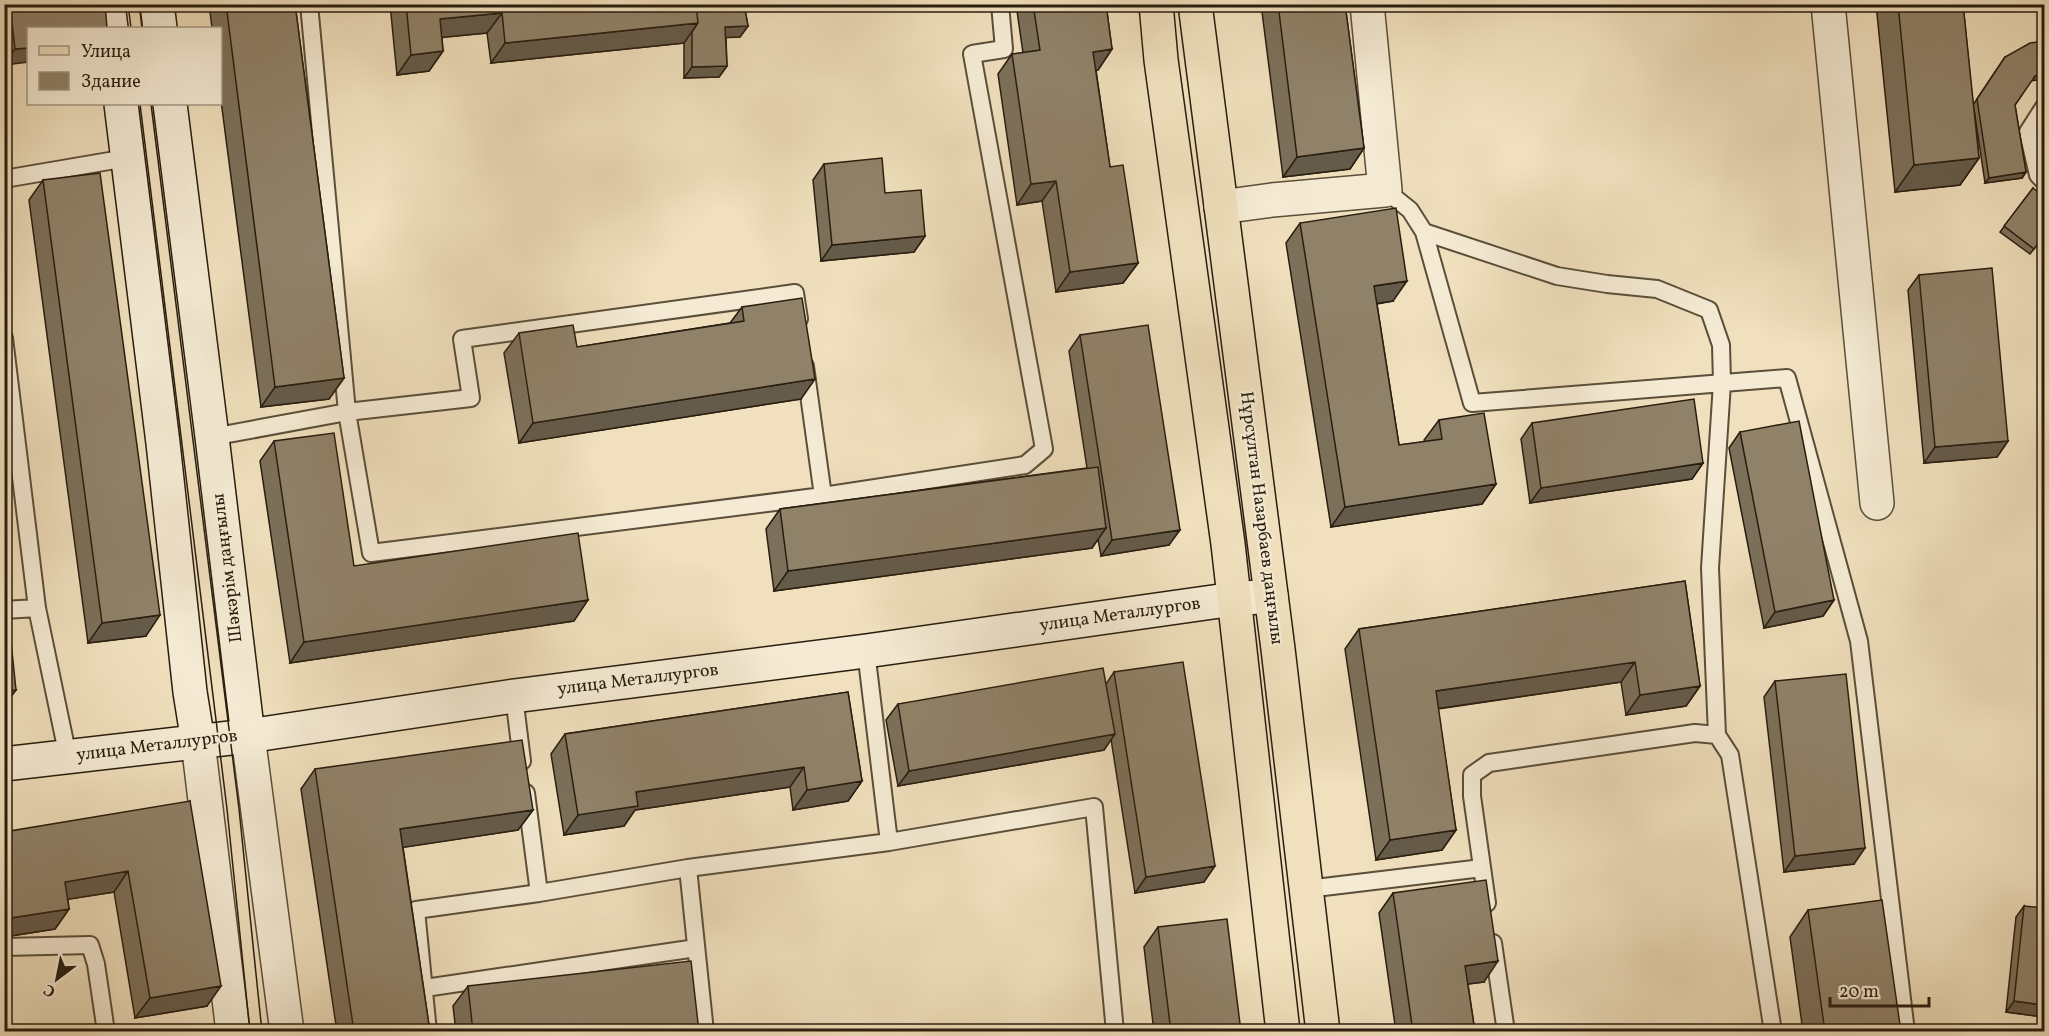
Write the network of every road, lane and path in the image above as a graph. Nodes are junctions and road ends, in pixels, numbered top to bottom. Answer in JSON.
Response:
{"nodes":[{"id":1,"x":108,"y":4,"type":"edge"},
{"id":2,"x":157,"y":4,"type":"edge"},
{"id":3,"x":309,"y":4,"type":"edge"},
{"id":4,"x":1000,"y":4,"type":"edge"},
{"id":5,"x":1156,"y":4,"type":"edge"},
{"id":6,"x":1195,"y":4,"type":"edge"},
{"id":7,"x":1367,"y":4,"type":"edge"},
{"id":8,"x":1828,"y":4,"type":"edge"},
{"id":9,"x":111,"y":27,"type":"edge"},
{"id":10,"x":160,"y":27,"type":"edge"},
{"id":11,"x":121,"y":105,"type":"edge"},
{"id":12,"x":170,"y":105,"type":"edge"},
{"id":13,"x":2044,"y":107,"type":"edge"},
{"id":14,"x":115,"y":160,"type":"dead end"},
{"id":15,"x":4,"y":180,"type":"edge"},
{"id":16,"x":2044,"y":181,"type":"edge"},
{"id":17,"x":1386,"y":190,"type":"junction"},
{"id":18,"x":1221,"y":207,"type":"junction"},
{"id":19,"x":1424,"y":232,"type":"junction"},
{"id":20,"x":4,"y":338,"type":"edge"},
{"id":21,"x":1722,"y":383,"type":"junction"},
{"id":22,"x":346,"y":412,"type":"junction"},
{"id":23,"x":213,"y":437,"type":"junction"},
{"id":24,"x":823,"y":496,"type":"junction"},
{"id":25,"x":1877,"y":502,"type":"dead end"},
{"id":26,"x":1271,"y":596,"type":"junction"},
{"id":27,"x":1234,"y":599,"type":"junction"},
{"id":28,"x":37,"y":608,"type":"junction"},
{"id":29,"x":4,"y":610,"type":"edge"},
{"id":30,"x":866,"y":651,"type":"junction"},
{"id":31,"x":514,"y":696,"type":"junction"},
{"id":32,"x":1717,"y":735,"type":"junction"},
{"id":33,"x":248,"y":736,"type":"junction"},
{"id":34,"x":198,"y":742,"type":"junction"},
{"id":35,"x":68,"y":757,"type":"junction"},
{"id":36,"x":4,"y":764,"type":"edge"},
{"id":37,"x":889,"y":842,"type":"junction"},
{"id":38,"x":688,"y":868,"type":"junction"},
{"id":39,"x":1482,"y":868,"type":"junction"},
{"id":40,"x":1306,"y":889,"type":"junction"},
{"id":41,"x":539,"y":892,"type":"junction"},
{"id":42,"x":4,"y":947,"type":"edge"},
{"id":43,"x":696,"y":948,"type":"junction"},
{"id":44,"x":425,"y":988,"type":"junction"},
{"id":45,"x":106,"y":1032,"type":"edge"},
{"id":46,"x":232,"y":1032,"type":"edge"},
{"id":47,"x":286,"y":1032,"type":"edge"},
{"id":48,"x":428,"y":1032,"type":"edge"},
{"id":49,"x":705,"y":1032,"type":"edge"},
{"id":50,"x":1115,"y":1032,"type":"edge"},
{"id":51,"x":1283,"y":1032,"type":"edge"},
{"id":52,"x":1323,"y":1032,"type":"edge"},
{"id":53,"x":1506,"y":1032,"type":"edge"},
{"id":54,"x":1773,"y":1032,"type":"edge"},
{"id":55,"x":1906,"y":1032,"type":"edge"}],
"edges":[{"from":1,"to":9,"type":"street"},
{"from":2,"to":10,"type":"street"},
{"from":3,"to":22,"type":"lane"},
{"from":4,"to":24,"type":"lane"},
{"from":5,"to":27,"type":"main road","name":"Нұрсұлтан Назарбаев даңғылы"},
{"from":6,"to":18,"type":"main road","name":"Нұрсұлтан Назарбаев даңғылы"},
{"from":7,"to":17,"type":"street"},
{"from":8,"to":25,"type":"street"},
{"from":11,"to":34,"type":"street"},
{"from":12,"to":23,"type":"street","name":"Шәкәрім даңғылы"},
{"from":13,"to":16,"type":"lane"},
{"from":14,"to":15,"type":"lane"},
{"from":17,"to":18,"type":"street"},
{"from":17,"to":19,"type":"lane"},
{"from":18,"to":26,"type":"main road","name":"Нұрсұлтан Назарбаев даңғылы"},
{"from":19,"to":21,"type":"lane"},
{"from":19,"to":21,"type":"lane"},
{"from":20,"to":28,"type":"lane"},
{"from":21,"to":32,"type":"lane"},
{"from":21,"to":55,"type":"lane"},
{"from":22,"to":23,"type":"lane"},
{"from":22,"to":24,"type":"lane"},
{"from":22,"to":24,"type":"lane"},
{"from":23,"to":33,"type":"street","name":"Шәкәрім даңғылы"},
{"from":26,"to":27,"type":"street","name":"улица Металлургов"},
{"from":26,"to":40,"type":"main road","name":"Нұрсұлтан Назарбаев даңғылы"},
{"from":27,"to":30,"type":"street","name":"улица Металлургов"},
{"from":27,"to":51,"type":"main road","name":"Нұрсұлтан Назарбаев даңғылы"},
{"from":28,"to":29,"type":"lane"},
{"from":28,"to":35,"type":"lane"},
{"from":30,"to":31,"type":"street","name":"улица Металлургов"},
{"from":30,"to":37,"type":"lane"},
{"from":31,"to":33,"type":"street","name":"улица Металлургов"},
{"from":31,"to":41,"type":"lane"},
{"from":32,"to":39,"type":"lane"},
{"from":32,"to":54,"type":"lane"},
{"from":33,"to":34,"type":"street","name":"улица Металлургов"},
{"from":33,"to":47,"type":"street","name":"Шәкәрім даңғылы"},
{"from":34,"to":35,"type":"street","name":"улица Металлургов"},
{"from":34,"to":46,"type":"street"},
{"from":35,"to":36,"type":"street","name":"улица Металлургов"},
{"from":37,"to":38,"type":"lane"},
{"from":37,"to":50,"type":"lane"},
{"from":38,"to":41,"type":"lane"},
{"from":38,"to":43,"type":"lane"},
{"from":39,"to":40,"type":"lane"},
{"from":39,"to":53,"type":"lane"},
{"from":40,"to":52,"type":"main road","name":"Нұрсұлтан Назарбаев даңғылы"},
{"from":41,"to":44,"type":"lane"},
{"from":42,"to":45,"type":"lane"},
{"from":43,"to":44,"type":"lane"},
{"from":43,"to":49,"type":"lane"},
{"from":44,"to":48,"type":"lane"}]}
